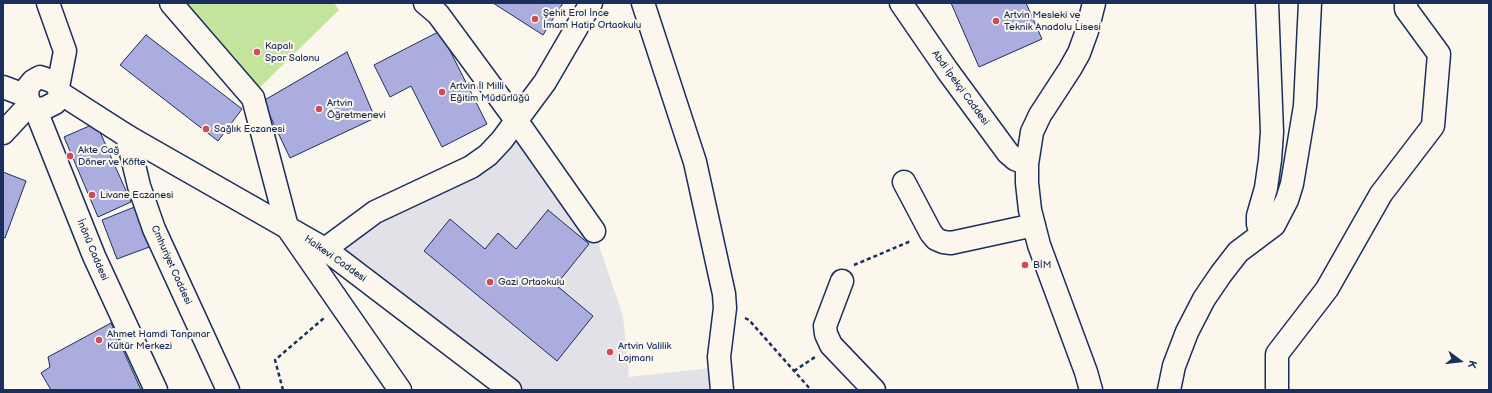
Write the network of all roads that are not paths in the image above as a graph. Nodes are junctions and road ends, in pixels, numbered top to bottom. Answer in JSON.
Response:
{"nodes":[{"id":1,"x":48,"y":3,"type":"edge"},
{"id":2,"x":171,"y":3,"type":"edge"},
{"id":3,"x":425,"y":3,"type":"edge"},
{"id":4,"x":591,"y":3,"type":"edge"},
{"id":5,"x":643,"y":3,"type":"edge"},
{"id":6,"x":901,"y":3,"type":"edge"},
{"id":7,"x":1094,"y":3,"type":"edge"},
{"id":8,"x":1267,"y":3,"type":"edge"},
{"id":9,"x":1310,"y":3,"type":"edge"},
{"id":10,"x":1406,"y":3,"type":"edge"},
{"id":11,"x":3,"y":87,"type":"edge"},
{"id":12,"x":59,"y":90,"type":"junction"},
{"id":13,"x":31,"y":103,"type":"junction"},
{"id":14,"x":516,"y":120,"type":"junction"},
{"id":15,"x":3,"y":133,"type":"edge"},
{"id":16,"x":127,"y":136,"type":"junction"},
{"id":17,"x":1027,"y":164,"type":"junction"},
{"id":18,"x":904,"y":182,"type":"dead end"},
{"id":19,"x":1034,"y":225,"type":"junction"},
{"id":20,"x":287,"y":227,"type":"junction"},
{"id":21,"x":594,"y":231,"type":"dead end"},
{"id":22,"x":1261,"y":234,"type":"junction"},
{"id":23,"x":325,"y":249,"type":"junction"},
{"id":24,"x":842,"y":281,"type":"road end"},
{"id":25,"x":156,"y":390,"type":"edge"},
{"id":26,"x":228,"y":390,"type":"edge"},
{"id":27,"x":400,"y":390,"type":"edge"},
{"id":28,"x":510,"y":390,"type":"edge"},
{"id":29,"x":722,"y":390,"type":"edge"},
{"id":30,"x":874,"y":390,"type":"edge"},
{"id":31,"x":1091,"y":390,"type":"edge"},
{"id":32,"x":1169,"y":390,"type":"edge"},
{"id":33,"x":1277,"y":390,"type":"edge"}],
"edges":[{"from":1,"to":12,"type":"street"},
{"from":2,"to":20,"type":"street"},
{"from":3,"to":14,"type":"street"},
{"from":4,"to":14,"type":"street"},
{"from":5,"to":29,"type":"street"},
{"from":6,"to":17,"type":"street","name":"Abdi İpekçi Caddesi"},
{"from":7,"to":17,"type":"street"},
{"from":8,"to":22,"type":"street"},
{"from":9,"to":22,"type":"street"},
{"from":10,"to":33,"type":"street"},
{"from":11,"to":13,"type":"street"},
{"from":12,"to":13,"type":"street"},
{"from":12,"to":16,"type":"street","name":"Halkevi Caddesi"},
{"from":13,"to":15,"type":"street"},
{"from":13,"to":25,"type":"street","name":"İnönü Caddesi"},
{"from":14,"to":21,"type":"street"},
{"from":14,"to":23,"type":"street"},
{"from":16,"to":20,"type":"street","name":"Halkevi Caddesi"},
{"from":16,"to":26,"type":"street","name":"Cmhuriyet Caddesi"},
{"from":17,"to":19,"type":"street"},
{"from":18,"to":19,"type":"street"},
{"from":19,"to":31,"type":"street"},
{"from":20,"to":23,"type":"street","name":"Halkevi Caddesi"},
{"from":20,"to":27,"type":"street"},
{"from":22,"to":32,"type":"street"},
{"from":23,"to":28,"type":"street","name":"Halkevi Caddesi"},
{"from":24,"to":30,"type":"street"}]}
